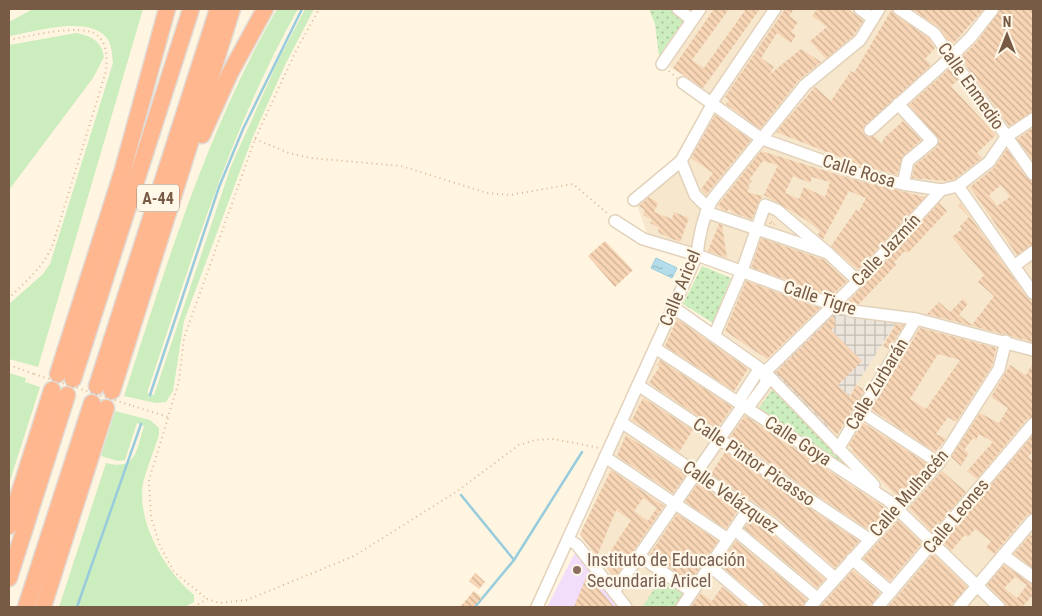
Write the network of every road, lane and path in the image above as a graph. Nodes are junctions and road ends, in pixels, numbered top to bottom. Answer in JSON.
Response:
{"nodes":[{"id":1,"x":167,"y":9,"type":"edge"},
{"id":2,"x":178,"y":9,"type":"edge"},
{"id":3,"x":191,"y":9,"type":"edge"},
{"id":4,"x":218,"y":9,"type":"edge"},
{"id":5,"x":232,"y":9,"type":"edge"},
{"id":6,"x":265,"y":9,"type":"edge"},
{"id":7,"x":319,"y":9,"type":"edge"},
{"id":8,"x":678,"y":9,"type":"edge"},
{"id":9,"x":700,"y":9,"type":"edge"},
{"id":10,"x":775,"y":9,"type":"edge"},
{"id":11,"x":860,"y":9,"type":"edge"},
{"id":12,"x":899,"y":9,"type":"edge"},
{"id":13,"x":993,"y":9,"type":"edge"},
{"id":14,"x":876,"y":14,"type":"edge"},
{"id":15,"x":692,"y":20,"type":"junction"},
{"id":16,"x":9,"y":40,"type":"edge"},
{"id":17,"x":952,"y":57,"type":"junction"},
{"id":18,"x":662,"y":64,"type":"joint"},
{"id":19,"x":683,"y":83,"type":"joint"},
{"id":20,"x":712,"y":104,"type":"junction"},
{"id":21,"x":898,"y":104,"type":"junction"},
{"id":22,"x":1033,"y":119,"type":"edge"},
{"id":23,"x":870,"y":130,"type":"dead end"},
{"id":24,"x":1006,"y":137,"type":"junction"},
{"id":25,"x":255,"y":139,"type":"junction"},
{"id":26,"x":762,"y":140,"type":"junction"},
{"id":27,"x":681,"y":161,"type":"junction"},
{"id":28,"x":122,"y":174,"type":"junction"},
{"id":29,"x":1033,"y":174,"type":"edge"},
{"id":30,"x":903,"y":184,"type":"junction"},
{"id":31,"x":958,"y":186,"type":"junction"},
{"id":32,"x":941,"y":190,"type":"junction"},
{"id":33,"x":634,"y":200,"type":"dead end"},
{"id":34,"x":705,"y":208,"type":"junction"},
{"id":35,"x":615,"y":220,"type":"joint"},
{"id":36,"x":758,"y":228,"type":"junction"},
{"id":37,"x":1033,"y":252,"type":"edge"},
{"id":38,"x":828,"y":253,"type":"junction"},
{"id":39,"x":697,"y":255,"type":"junction"},
{"id":40,"x":153,"y":263,"type":"junction"},
{"id":41,"x":1014,"y":266,"type":"junction"},
{"id":42,"x":742,"y":272,"type":"junction"},
{"id":43,"x":858,"y":281,"type":"junction"},
{"id":44,"x":1033,"y":293,"type":"edge"},
{"id":45,"x":10,"y":294,"type":"edge"},
{"id":46,"x":9,"y":298,"type":"edge"},
{"id":47,"x":833,"y":305,"type":"junction"},
{"id":48,"x":673,"y":306,"type":"junction"},
{"id":49,"x":916,"y":319,"type":"junction"},
{"id":50,"x":714,"y":336,"type":"junction"},
{"id":51,"x":1006,"y":342,"type":"junction"},
{"id":52,"x":656,"y":348,"type":"junction"},
{"id":53,"x":1033,"y":350,"type":"edge"},
{"id":54,"x":9,"y":365,"type":"edge"},
{"id":55,"x":765,"y":372,"type":"junction"},
{"id":56,"x":638,"y":386,"type":"junction"},
{"id":57,"x":743,"y":405,"type":"junction"},
{"id":58,"x":861,"y":412,"type":"junction"},
{"id":59,"x":168,"y":416,"type":"junction"},
{"id":60,"x":621,"y":422,"type":"junction"},
{"id":61,"x":1033,"y":424,"type":"edge"},
{"id":62,"x":720,"y":440,"type":"junction"},
{"id":63,"x":838,"y":449,"type":"junction"},
{"id":64,"x":607,"y":453,"type":"junction"},
{"id":65,"x":940,"y":463,"type":"junction"},
{"id":66,"x":698,"y":473,"type":"junction"},
{"id":67,"x":676,"y":505,"type":"junction"},
{"id":68,"x":893,"y":505,"type":"junction"},
{"id":69,"x":749,"y":508,"type":"junction"},
{"id":70,"x":1033,"y":520,"type":"edge"},
{"id":71,"x":9,"y":526,"type":"edge"},
{"id":72,"x":731,"y":534,"type":"junction"},
{"id":73,"x":568,"y":539,"type":"junction"},
{"id":74,"x":869,"y":539,"type":"junction"},
{"id":75,"x":932,"y":544,"type":"junction"},
{"id":76,"x":1003,"y":555,"type":"junction"},
{"id":77,"x":641,"y":557,"type":"junction"},
{"id":78,"x":852,"y":558,"type":"junction"},
{"id":79,"x":710,"y":566,"type":"junction"},
{"id":80,"x":1033,"y":577,"type":"edge"},
{"id":81,"x":9,"y":578,"type":"edge"},
{"id":82,"x":835,"y":578,"type":"junction"},
{"id":83,"x":977,"y":586,"type":"junction"},
{"id":84,"x":614,"y":592,"type":"junction"},
{"id":85,"x":692,"y":592,"type":"junction"},
{"id":86,"x":891,"y":592,"type":"junction"},
{"id":87,"x":817,"y":598,"type":"junction"},
{"id":88,"x":207,"y":599,"type":"junction"},
{"id":89,"x":26,"y":607,"type":"edge"},
{"id":90,"x":43,"y":607,"type":"edge"},
{"id":91,"x":194,"y":607,"type":"edge"},
{"id":92,"x":537,"y":607,"type":"edge"},
{"id":93,"x":626,"y":607,"type":"edge"},
{"id":94,"x":682,"y":607,"type":"edge"},
{"id":95,"x":758,"y":607,"type":"edge"},
{"id":96,"x":810,"y":607,"type":"edge"},
{"id":97,"x":878,"y":607,"type":"edge"},
{"id":98,"x":959,"y":607,"type":"edge"},
{"id":99,"x":999,"y":607,"type":"edge"}],
"edges":[{"from":1,"to":28,"type":"highway"},
{"from":2,"to":28,"type":"highway"},
{"from":3,"to":28,"type":"highway","number":"A-44"},
{"from":4,"to":40,"type":"highway","number":"A-44"},
{"from":5,"to":40,"type":"highway"},
{"from":6,"to":40,"type":"highway"},
{"from":7,"to":25,"type":"path"},
{"from":8,"to":15,"type":"street"},
{"from":9,"to":15,"type":"street"},
{"from":10,"to":20,"type":"street"},
{"from":11,"to":14,"type":"street"},
{"from":12,"to":17,"type":"street","name":"Calle Enmedio"},
{"from":13,"to":17,"type":"street"},
{"from":14,"to":26,"type":"street","name":"Calle Aricel"},
{"from":15,"to":18,"type":"street"},
{"from":16,"to":45,"type":"path"},
{"from":17,"to":21,"type":"street"},
{"from":17,"to":24,"type":"street","name":"Calle Enmedio"},
{"from":18,"to":19,"type":"path"},
{"from":19,"to":20,"type":"street","name":"Calle Rosa"},
{"from":20,"to":26,"type":"street","name":"Calle Rosa"},
{"from":20,"to":27,"type":"street"},
{"from":21,"to":23,"type":"street"},
{"from":21,"to":30,"type":"street"},
{"from":22,"to":24,"type":"street"},
{"from":24,"to":29,"type":"street","name":"Calle Enmedio"},
{"from":24,"to":31,"type":"street"},
{"from":25,"to":35,"type":"path"},
{"from":25,"to":59,"type":"path"},
{"from":26,"to":30,"type":"street","name":"Calle Rosa"},
{"from":26,"to":34,"type":"street","name":"Calle Aricel"},
{"from":27,"to":33,"type":"street"},
{"from":27,"to":34,"type":"street"},
{"from":30,"to":32,"type":"street","name":"Calle Rosa"},
{"from":31,"to":32,"type":"street","name":"Calle Rosa"},
{"from":31,"to":41,"type":"street"},
{"from":32,"to":43,"type":"street","name":"Calle Jazmín"},
{"from":34,"to":36,"type":"street"},
{"from":34,"to":39,"type":"street","name":"Calle Aricel"},
{"from":35,"to":39,"type":"street","name":"Calle Tigre"},
{"from":36,"to":38,"type":"street"},
{"from":36,"to":38,"type":"street"},
{"from":36,"to":42,"type":"street"},
{"from":37,"to":41,"type":"street"},
{"from":38,"to":43,"type":"street"},
{"from":39,"to":42,"type":"street","name":"Calle Tigre"},
{"from":39,"to":48,"type":"street","name":"Calle Aricel"},
{"from":41,"to":44,"type":"street"},
{"from":42,"to":47,"type":"street","name":"Calle Tigre"},
{"from":42,"to":50,"type":"street"},
{"from":43,"to":47,"type":"street","name":"Calle Jazmín"},
{"from":45,"to":46,"type":"path"},
{"from":47,"to":49,"type":"street","name":"Calle Tigre"},
{"from":47,"to":55,"type":"street","name":"Calle Jazmín"},
{"from":48,"to":50,"type":"street"},
{"from":48,"to":52,"type":"street","name":"Calle Aricel"},
{"from":49,"to":51,"type":"street","name":"Calle Tigre"},
{"from":49,"to":58,"type":"street","name":"Calle Zurbarán"},
{"from":50,"to":55,"type":"street"},
{"from":51,"to":53,"type":"street","name":"Calle Tigre"},
{"from":51,"to":65,"type":"street","name":"Calle Mulhacén"},
{"from":52,"to":56,"type":"street","name":"Calle Aricel"},
{"from":52,"to":57,"type":"street","name":"Calle Goya"},
{"from":54,"to":59,"type":"path","bridge":true},
{"from":55,"to":57,"type":"street"},
{"from":55,"to":63,"type":"street"},
{"from":56,"to":60,"type":"street","name":"Calle Aricel"},
{"from":56,"to":62,"type":"street","name":"Calle Pintor Picasso"},
{"from":57,"to":62,"type":"street"},
{"from":57,"to":68,"type":"street","name":"Calle Goya"},
{"from":58,"to":63,"type":"street","name":"Calle Zurbarán"},
{"from":58,"to":65,"type":"street"},
{"from":59,"to":88,"type":"path"},
{"from":60,"to":64,"type":"street","name":"Calle Aricel"},
{"from":60,"to":66,"type":"street","name":"Calle Velázquez"},
{"from":61,"to":75,"type":"street","name":"Calle Leones"},
{"from":62,"to":66,"type":"street"},
{"from":62,"to":74,"type":"street","name":"Calle Pintor Picasso"},
{"from":63,"to":68,"type":"street"},
{"from":64,"to":67,"type":"street"},
{"from":64,"to":73,"type":"street","name":"Calle Aricel"},
{"from":64,"to":88,"type":"path"},
{"from":65,"to":68,"type":"street","name":"Calle Mulhacén"},
{"from":66,"to":67,"type":"street"},
{"from":66,"to":69,"type":"street","name":"Calle Velázquez"},
{"from":67,"to":72,"type":"street"},
{"from":67,"to":77,"type":"street"},
{"from":68,"to":74,"type":"street","name":"Calle Mulhacén"},
{"from":68,"to":75,"type":"street","name":"Calle Goya"},
{"from":69,"to":72,"type":"street"},
{"from":69,"to":82,"type":"street","name":"Calle Velázquez"},
{"from":70,"to":76,"type":"street"},
{"from":71,"to":81,"type":"highway"},
{"from":72,"to":79,"type":"street"},
{"from":72,"to":87,"type":"street"},
{"from":73,"to":84,"type":"street"},
{"from":73,"to":92,"type":"street","name":"Calle Aricel"},
{"from":74,"to":78,"type":"street","name":"Calle Mulhacén"},
{"from":75,"to":83,"type":"street","name":"Calle Goya"},
{"from":75,"to":86,"type":"street","name":"Calle Leones"},
{"from":76,"to":80,"type":"street"},
{"from":76,"to":83,"type":"street"},
{"from":77,"to":84,"type":"street"},
{"from":77,"to":85,"type":"street"},
{"from":78,"to":82,"type":"street","name":"Calle Mulhacén"},
{"from":78,"to":86,"type":"street"},
{"from":79,"to":85,"type":"street"},
{"from":79,"to":95,"type":"street"},
{"from":82,"to":87,"type":"street","name":"Calle Mulhacén"},
{"from":83,"to":98,"type":"street"},
{"from":83,"to":99,"type":"street","name":"Calle Goya"},
{"from":84,"to":93,"type":"street"},
{"from":85,"to":94,"type":"street"},
{"from":86,"to":97,"type":"street","name":"Calle Leones"},
{"from":87,"to":96,"type":"street","name":"Calle Mulhacén"},
{"from":88,"to":91,"type":"path"},
{"from":89,"to":90,"type":"highway"}]}
